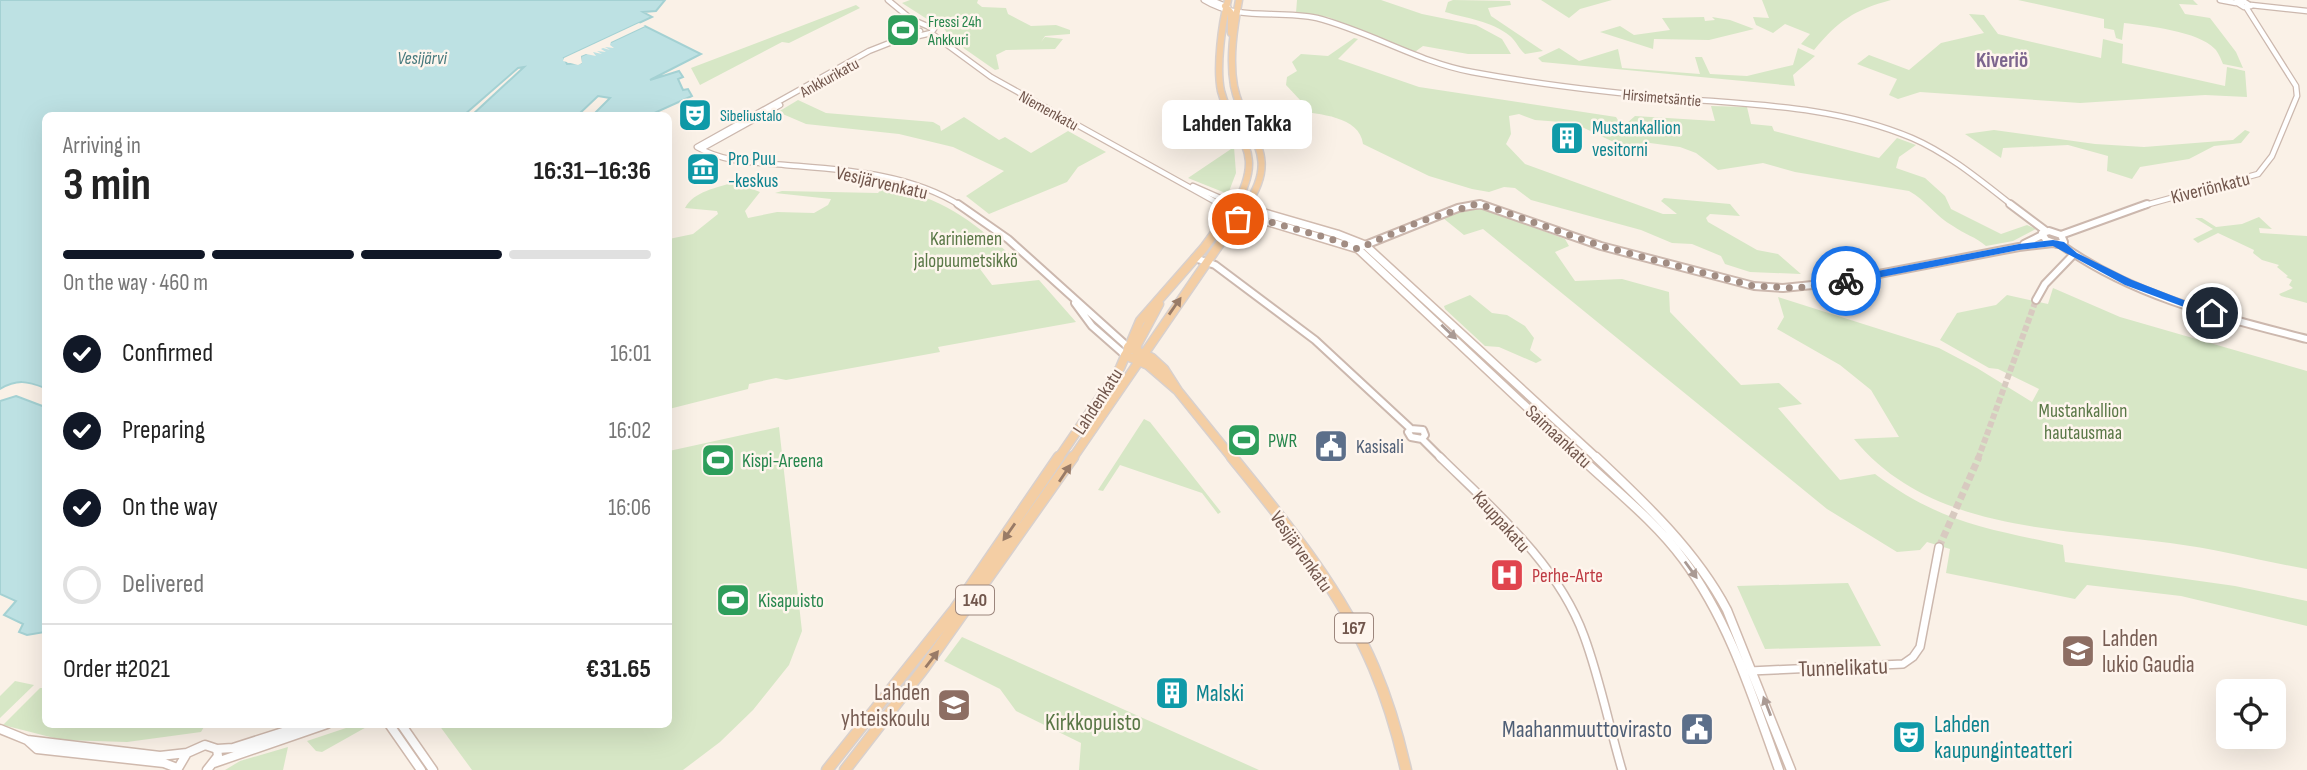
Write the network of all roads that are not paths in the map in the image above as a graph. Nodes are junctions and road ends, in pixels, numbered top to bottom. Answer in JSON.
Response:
{"nodes":[{"id":1,"x":888,"y":0,"type":"edge"},
{"id":2,"x":1204,"y":0,"type":"edge"},
{"id":3,"x":1211,"y":0,"type":"edge"},
{"id":4,"x":1239,"y":0,"type":"edge"},
{"id":5,"x":2220,"y":0,"type":"edge"},
{"id":6,"x":2248,"y":6,"type":"junction"},
{"id":7,"x":1231,"y":10,"type":"edge"},
{"id":8,"x":2307,"y":11,"type":"edge"},
{"id":9,"x":911,"y":19,"type":"junction"},
{"id":10,"x":927,"y":27,"type":"junction"},
{"id":11,"x":921,"y":31,"type":"junction"},
{"id":12,"x":931,"y":33,"type":"junction"},
{"id":13,"x":699,"y":148,"type":"joint"},
{"id":14,"x":1234,"y":208,"type":"junction"},
{"id":15,"x":1244,"y":211,"type":"junction"},
{"id":16,"x":2044,"y":233,"type":"junction"},
{"id":17,"x":2061,"y":235,"type":"junction"},
{"id":18,"x":2057,"y":244,"type":"junction"},
{"id":19,"x":1361,"y":247,"type":"junction"},
{"id":20,"x":2019,"y":247,"type":"junction"},
{"id":21,"x":2073,"y":255,"type":"junction"},
{"id":22,"x":1195,"y":258,"type":"junction"},
{"id":23,"x":1208,"y":261,"type":"junction"},
{"id":24,"x":2035,"y":300,"type":"tunnel mouth"},
{"id":25,"x":2307,"y":339,"type":"edge"},
{"id":26,"x":1130,"y":350,"type":"junction"},
{"id":27,"x":1144,"y":357,"type":"junction"},
{"id":28,"x":1939,"y":547,"type":"tunnel mouth"},
{"id":29,"x":1752,"y":670,"type":"junction"},
{"id":30,"x":1741,"y":671,"type":"junction"},
{"id":31,"x":296,"y":728,"type":"edge"},
{"id":32,"x":316,"y":728,"type":"edge"},
{"id":33,"x":392,"y":728,"type":"edge"},
{"id":34,"x":404,"y":728,"type":"edge"},
{"id":35,"x":0,"y":729,"type":"edge"},
{"id":36,"x":27,"y":740,"type":"junction"},
{"id":37,"x":217,"y":749,"type":"junction"},
{"id":38,"x":187,"y":753,"type":"junction"},
{"id":39,"x":210,"y":767,"type":"edge"},
{"id":40,"x":177,"y":769,"type":"edge"},
{"id":41,"x":421,"y":770,"type":"edge"},
{"id":42,"x":433,"y":770,"type":"edge"},
{"id":43,"x":827,"y":770,"type":"edge"},
{"id":44,"x":845,"y":770,"type":"edge"},
{"id":45,"x":1406,"y":770,"type":"edge"},
{"id":46,"x":1622,"y":770,"type":"edge"},
{"id":47,"x":1779,"y":770,"type":"edge"},
{"id":48,"x":1791,"y":770,"type":"edge"}],
"edges":[{"from":1,"to":9,"type":"street"},
{"from":2,"to":7,"type":"street"},
{"from":3,"to":7,"type":"street"},
{"from":4,"to":7,"type":"main road","name":"Lahdenkatu"},
{"from":5,"to":6,"type":"street"},
{"from":6,"to":8,"type":"street"},
{"from":6,"to":17,"type":"street","name":"Kiveriönkatu"},
{"from":7,"to":14,"type":"main road","name":"Lahdenkatu"},
{"from":7,"to":15,"type":"main road","name":"Lahdenkatu","number":"140"},
{"from":7,"to":16,"type":"street","name":"Hirsimetsäntie"},
{"from":9,"to":10,"type":"street"},
{"from":9,"to":11,"type":"street"},
{"from":10,"to":11,"type":"street"},
{"from":10,"to":12,"type":"street"},
{"from":11,"to":12,"type":"street"},
{"from":11,"to":13,"type":"street","name":"Ankkurikatu"},
{"from":12,"to":14,"type":"street","name":"Niemenkatu"},
{"from":13,"to":26,"type":"street","name":"Vesijärvenkatu"},
{"from":14,"to":15,"type":"main road","name":"Saimaankatu"},
{"from":14,"to":22,"type":"main road","name":"Lahdenkatu"},
{"from":15,"to":19,"type":"main road","name":"Saimaankatu"},
{"from":15,"to":23,"type":"main road","name":"Lahdenkatu","number":"140"},
{"from":16,"to":17,"type":"street"},
{"from":16,"to":18,"type":"street","name":"Hirsimetsäntie"},
{"from":16,"to":20,"type":"street"},
{"from":17,"to":18,"type":"street"},
{"from":18,"to":20,"type":"street"},
{"from":18,"to":21,"type":"street"},
{"from":19,"to":20,"type":"street"},
{"from":19,"to":29,"type":"main road","name":"Saimaankatu"},
{"from":19,"to":30,"type":"main road","name":"Saimaankatu","one_way":true},
{"from":21,"to":24,"type":"street"},
{"from":21,"to":25,"type":"street"},
{"from":22,"to":23,"type":"street"},
{"from":22,"to":26,"type":"main road","name":"Lahdenkatu"},
{"from":27,"to":23,"type":"main road","name":"Lahdenkatu","number":"140","one_way":true},
{"from":23,"to":46,"type":"street","name":"Kauppakatu"},
{"from":26,"to":27,"type":"main road","name":"Vesijärvenkatu","number":"167"},
{"from":26,"to":43,"type":"main road","name":"Lahdenkatu","number":"140","one_way":true},
{"from":44,"to":27,"type":"main road","name":"Lahdenkatu","number":"140","one_way":true},
{"from":27,"to":45,"type":"main road","name":"Vesijärvenkatu","number":"167"},
{"from":28,"to":29,"type":"street","name":"Tunnelikatu"},
{"from":29,"to":30,"type":"street","name":"Tunnelikatu"},
{"from":48,"to":29,"type":"main road","name":"Saimaankatu","one_way":true},
{"from":30,"to":47,"type":"main road","name":"Saimaankatu"},
{"from":31,"to":37,"type":"main road"},
{"from":32,"to":39,"type":"main road"},
{"from":33,"to":41,"type":"main road"},
{"from":34,"to":42,"type":"main road"},
{"from":35,"to":36,"type":"main road"},
{"from":36,"to":38,"type":"main road"},
{"from":36,"to":40,"type":"main road"},
{"from":37,"to":38,"type":"main road"},
{"from":37,"to":39,"type":"main road"},
{"from":38,"to":40,"type":"main road"}]}
